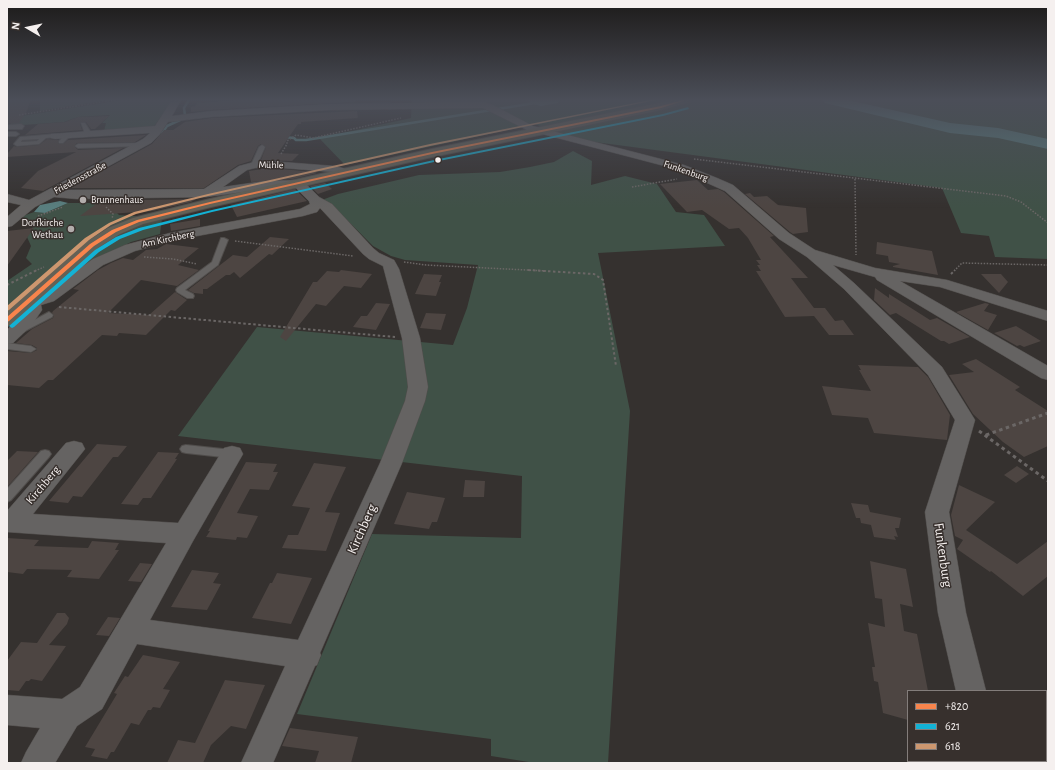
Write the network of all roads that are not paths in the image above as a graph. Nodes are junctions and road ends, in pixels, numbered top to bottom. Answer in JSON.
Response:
{"nodes":[{"id":1,"x":67,"y":136,"type":"edge"},
{"id":2,"x":153,"y":136,"type":"edge"},
{"id":3,"x":518,"y":136,"type":"edge"},
{"id":4,"x":560,"y":136,"type":"edge"},
{"id":5,"x":44,"y":137,"type":"dead end"},
{"id":6,"x":62,"y":138,"type":"joint"},
{"id":7,"x":141,"y":145,"type":"junction"},
{"id":8,"x":78,"y":146,"type":"dead end"},
{"id":9,"x":262,"y":147,"type":"dead end"},
{"id":10,"x":248,"y":166,"type":"junction"},
{"id":11,"x":347,"y":172,"type":"junction"},
{"id":12,"x":298,"y":183,"type":"junction"},
{"id":13,"x":211,"y":190,"type":"junction"},
{"id":14,"x":53,"y":193,"type":"junction"},
{"id":15,"x":7,"y":198,"type":"edge"},
{"id":16,"x":315,"y":200,"type":"junction"},
{"id":17,"x":31,"y":204,"type":"junction"},
{"id":18,"x":7,"y":223,"type":"edge"},
{"id":19,"x":224,"y":240,"type":"road end"},
{"id":20,"x":810,"y":252,"type":"junction"},
{"id":21,"x":873,"y":272,"type":"junction"},
{"id":22,"x":190,"y":296,"type":"dead end"},
{"id":23,"x":26,"y":304,"type":"junction"},
{"id":24,"x":49,"y":315,"type":"dead end"},
{"id":25,"x":1048,"y":316,"type":"edge"},
{"id":26,"x":8,"y":335,"type":"edge"},
{"id":27,"x":31,"y":349,"type":"dead end"},
{"id":28,"x":1048,"y":374,"type":"edge"},
{"id":29,"x":74,"y":449,"type":"dead end"},
{"id":30,"x":186,"y":449,"type":"dead end"},
{"id":31,"x":45,"y":454,"type":"dead end"},
{"id":32,"x":232,"y":454,"type":"joint"},
{"id":33,"x":7,"y":497,"type":"edge"},
{"id":34,"x":9,"y":522,"type":"edge"},
{"id":35,"x":184,"y":534,"type":"junction"},
{"id":36,"x":130,"y":630,"type":"junction"},
{"id":37,"x":306,"y":655,"type":"junction"},
{"id":38,"x":971,"y":690,"type":"edge"},
{"id":39,"x":7,"y":710,"type":"edge"},
{"id":40,"x":66,"y":715,"type":"junction"},
{"id":41,"x":37,"y":763,"type":"edge"},
{"id":42,"x":256,"y":763,"type":"edge"}],
"edges":[{"from":1,"to":6,"type":"street"},
{"from":2,"to":7,"type":"street","name":"Friedensstraße"},
{"from":3,"to":11,"type":"main road"},
{"from":4,"to":20,"type":"street","name":"Funkenburg"},
{"from":5,"to":6,"type":"lane"},
{"from":7,"to":8,"type":"lane"},
{"from":7,"to":14,"type":"street","name":"Friedensstraße"},
{"from":9,"to":10,"type":"lane"},
{"from":10,"to":11,"type":"street","name":"Mühle"},
{"from":10,"to":13,"type":"street"},
{"from":11,"to":12,"type":"main road"},
{"from":12,"to":13,"type":"street"},
{"from":12,"to":16,"type":"street"},
{"from":12,"to":23,"type":"main road"},
{"from":13,"to":14,"type":"street"},
{"from":14,"to":17,"type":"street","name":"Friedensstraße"},
{"from":15,"to":17,"type":"street"},
{"from":16,"to":23,"type":"street","name":"Am Kirchberg"},
{"from":16,"to":37,"type":"street","name":"Kirchberg"},
{"from":17,"to":18,"type":"street","name":"Friedensstraße"},
{"from":19,"to":22,"type":"lane"},
{"from":20,"to":21,"type":"street","name":"Funkenburg"},
{"from":20,"to":38,"type":"street","name":"Funkenburg"},
{"from":21,"to":25,"type":"street","name":"Funkenburg"},
{"from":21,"to":28,"type":"street","name":"Funkenburg"},
{"from":23,"to":26,"type":"main road"},
{"from":24,"to":26,"type":"lane"},
{"from":26,"to":27,"type":"lane"},
{"from":29,"to":34,"type":"street","name":"Kirchberg"},
{"from":30,"to":32,"type":"lane"},
{"from":31,"to":33,"type":"lane"},
{"from":32,"to":35,"type":"street"},
{"from":34,"to":35,"type":"street","name":"Kirchberg"},
{"from":35,"to":36,"type":"street"},
{"from":36,"to":37,"type":"street"},
{"from":36,"to":40,"type":"street"},
{"from":37,"to":42,"type":"street","name":"Kirchberg"},
{"from":39,"to":40,"type":"street"},
{"from":40,"to":41,"type":"street"}]}
